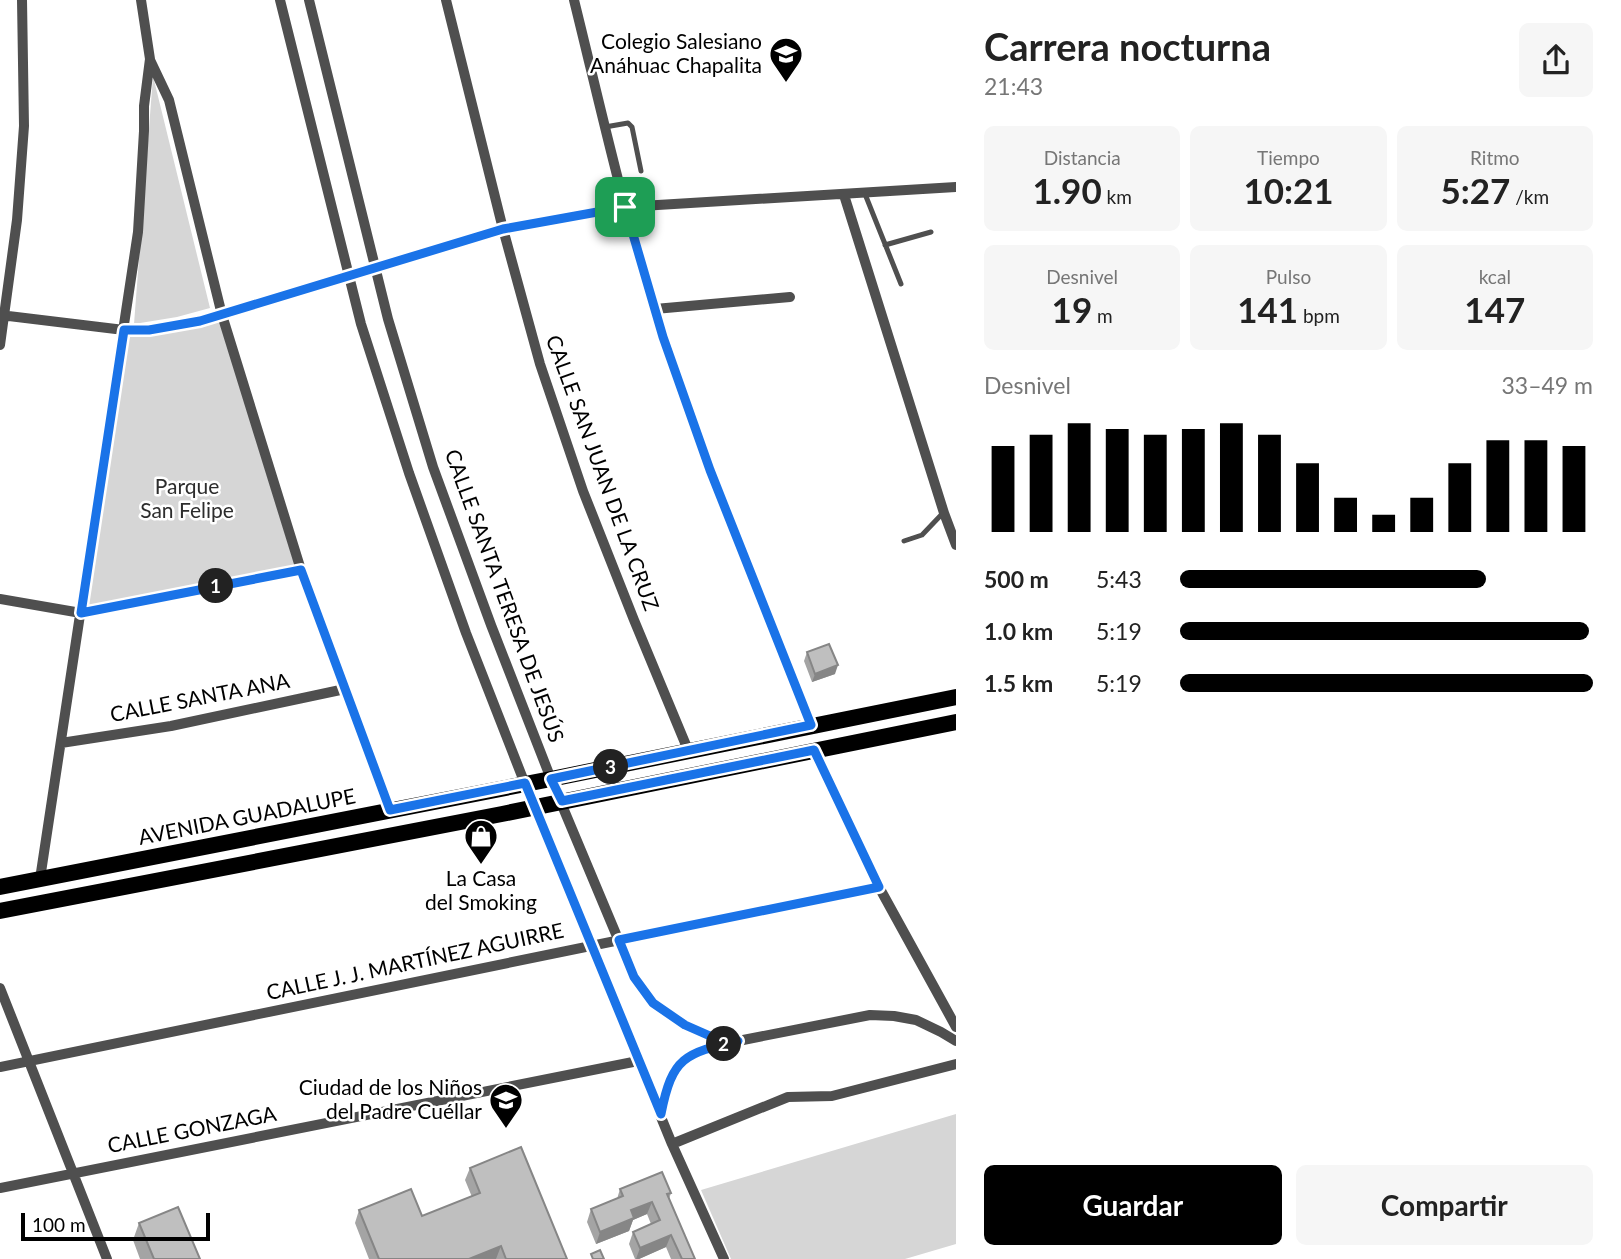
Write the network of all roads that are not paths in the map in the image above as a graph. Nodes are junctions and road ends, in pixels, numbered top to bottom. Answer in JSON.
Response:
{"nodes":[{"id":1,"x":22,"y":0,"type":"edge"},
{"id":2,"x":141,"y":0,"type":"edge"},
{"id":3,"x":280,"y":0,"type":"edge"},
{"id":4,"x":309,"y":0,"type":"edge"},
{"id":5,"x":446,"y":0,"type":"edge"},
{"id":6,"x":574,"y":0,"type":"edge"},
{"id":7,"x":150,"y":59,"type":"junction"},
{"id":8,"x":605,"y":127,"type":"junction"},
{"id":9,"x":641,"y":172,"type":"dead end"},
{"id":10,"x":956,"y":187,"type":"edge"},
{"id":11,"x":865,"y":194,"type":"junction"},
{"id":12,"x":844,"y":195,"type":"junction"},
{"id":13,"x":625,"y":207,"type":"junction"},
{"id":14,"x":503,"y":229,"type":"junction"},
{"id":15,"x":931,"y":232,"type":"dead end"},
{"id":16,"x":886,"y":245,"type":"junction"},
{"id":17,"x":375,"y":268,"type":"junction"},
{"id":18,"x":348,"y":276,"type":"junction"},
{"id":19,"x":901,"y":284,"type":"dead end"},
{"id":20,"x":790,"y":297,"type":"dead end"},
{"id":21,"x":655,"y":309,"type":"junction"},
{"id":22,"x":222,"y":315,"type":"junction"},
{"id":23,"x":2,"y":316,"type":"edge"},
{"id":24,"x":124,"y":330,"type":"junction"},
{"id":25,"x":0,"y":345,"type":"edge"},
{"id":26,"x":944,"y":513,"type":"junction"},
{"id":27,"x":904,"y":541,"type":"dead end"},
{"id":28,"x":956,"y":545,"type":"edge"},
{"id":29,"x":301,"y":570,"type":"junction"},
{"id":30,"x":0,"y":599,"type":"edge"},
{"id":31,"x":81,"y":613,"type":"junction"},
{"id":32,"x":345,"y":688,"type":"junction"},
{"id":33,"x":956,"y":697,"type":"edge"},
{"id":34,"x":956,"y":722,"type":"edge"},
{"id":35,"x":811,"y":725,"type":"junction"},
{"id":36,"x":61,"y":743,"type":"junction"},
{"id":37,"x":688,"y":750,"type":"junction"},
{"id":38,"x":814,"y":750,"type":"junction"},
{"id":39,"x":551,"y":779,"type":"junction"},
{"id":40,"x":525,"y":783,"type":"junction"},
{"id":41,"x":562,"y":801,"type":"junction"},
{"id":42,"x":534,"y":807,"type":"junction"},
{"id":43,"x":390,"y":810,"type":"junction"},
{"id":44,"x":40,"y":879,"type":"junction"},
{"id":45,"x":0,"y":887,"type":"edge"},
{"id":46,"x":879,"y":887,"type":"junction"},
{"id":47,"x":0,"y":911,"type":"edge"},
{"id":48,"x":619,"y":940,"type":"junction"},
{"id":49,"x":592,"y":946,"type":"junction"},
{"id":50,"x":0,"y":988,"type":"edge"},
{"id":51,"x":956,"y":1027,"type":"edge"},
{"id":52,"x":738,"y":1041,"type":"junction"},
{"id":53,"x":956,"y":1041,"type":"edge"},
{"id":54,"x":29,"y":1061,"type":"junction"},
{"id":55,"x":638,"y":1061,"type":"junction"},
{"id":56,"x":956,"y":1064,"type":"edge"},
{"id":57,"x":0,"y":1067,"type":"edge"},
{"id":58,"x":661,"y":1114,"type":"junction"},
{"id":59,"x":672,"y":1144,"type":"junction"},
{"id":60,"x":73,"y":1173,"type":"junction"},
{"id":61,"x":0,"y":1188,"type":"edge"},
{"id":62,"x":107,"y":1259,"type":"edge"},
{"id":63,"x":724,"y":1259,"type":"edge"}],
"edges":[{"from":1,"to":23,"type":"street"},
{"from":2,"to":7,"type":"street"},
{"from":3,"to":18,"type":"street"},
{"from":4,"to":17,"type":"street","name":"CALLE SANTA TERESA DE JESÚS"},
{"from":5,"to":14,"type":"street","name":"CALLE SAN JUAN DE LA CRUZ"},
{"from":6,"to":8,"type":"street"},
{"from":7,"to":22,"type":"street"},
{"from":7,"to":24,"type":"street"},
{"from":8,"to":9,"type":"lane"},
{"from":8,"to":13,"type":"street"},
{"from":10,"to":11,"type":"street"},
{"from":11,"to":12,"type":"street"},
{"from":11,"to":16,"type":"lane"},
{"from":12,"to":13,"type":"street"},
{"from":12,"to":26,"type":"street"},
{"from":13,"to":14,"type":"street"},
{"from":13,"to":21,"type":"street"},
{"from":14,"to":17,"type":"street"},
{"from":14,"to":37,"type":"street","name":"CALLE SAN JUAN DE LA CRUZ"},
{"from":15,"to":16,"type":"lane"},
{"from":16,"to":19,"type":"lane"},
{"from":17,"to":18,"type":"street"},
{"from":17,"to":39,"type":"street","name":"CALLE SANTA TERESA DE JESÚS"},
{"from":18,"to":22,"type":"street"},
{"from":18,"to":40,"type":"street"},
{"from":20,"to":21,"type":"street"},
{"from":21,"to":35,"type":"street"},
{"from":22,"to":24,"type":"street"},
{"from":22,"to":29,"type":"street"},
{"from":23,"to":24,"type":"street"},
{"from":23,"to":25,"type":"street"},
{"from":24,"to":31,"type":"street"},
{"from":26,"to":27,"type":"lane"},
{"from":26,"to":28,"type":"street"},
{"from":29,"to":31,"type":"street"},
{"from":29,"to":32,"type":"street"},
{"from":30,"to":31,"type":"street"},
{"from":31,"to":36,"type":"street"},
{"from":32,"to":36,"type":"street","name":"CALLE SANTA ANA"},
{"from":32,"to":43,"type":"street"},
{"from":33,"to":35,"type":"main road","name":"AVENIDA GUADALUPE"},
{"from":34,"to":38,"type":"main road"},
{"from":35,"to":37,"type":"main road","name":"AVENIDA GUADALUPE"},
{"from":36,"to":44,"type":"street"},
{"from":37,"to":39,"type":"main road","name":"AVENIDA GUADALUPE"},
{"from":38,"to":41,"type":"main road"},
{"from":38,"to":46,"type":"street"},
{"from":39,"to":40,"type":"main road","name":"AVENIDA GUADALUPE"},
{"from":39,"to":41,"type":"street","name":"CALLE SANTA TERESA DE JESÚS"},
{"from":40,"to":42,"type":"street"},
{"from":40,"to":43,"type":"main road","name":"AVENIDA GUADALUPE"},
{"from":41,"to":42,"type":"main road"},
{"from":41,"to":48,"type":"street","name":"CALLE SANTA TERESA DE JESÚS"},
{"from":42,"to":47,"type":"main road"},
{"from":42,"to":49,"type":"street"},
{"from":43,"to":44,"type":"main road","name":"AVENIDA GUADALUPE"},
{"from":44,"to":45,"type":"main road","name":"AVENIDA GUADALUPE"},
{"from":46,"to":48,"type":"street","name":"CALLE J. J. MARTÍNEZ AGUIRRE"},
{"from":46,"to":51,"type":"street"},
{"from":48,"to":49,"type":"street","name":"CALLE J. J. MARTÍNEZ AGUIRRE"},
{"from":48,"to":52,"type":"street","name":"CALLE SANTA TERESA DE JESÚS"},
{"from":49,"to":54,"type":"street","name":"CALLE J. J. MARTÍNEZ AGUIRRE"},
{"from":49,"to":55,"type":"street"},
{"from":50,"to":54,"type":"street"},
{"from":52,"to":53,"type":"street","name":"CALLE SANTA TERESA DE JESÚS"},
{"from":52,"to":58,"type":"street"},
{"from":54,"to":57,"type":"street","name":"CALLE J. J. MARTÍNEZ AGUIRRE"},
{"from":54,"to":60,"type":"street"},
{"from":55,"to":58,"type":"street"},
{"from":55,"to":60,"type":"street","name":"CALLE GONZAGA"},
{"from":56,"to":59,"type":"street"},
{"from":58,"to":59,"type":"street"},
{"from":59,"to":63,"type":"street"},
{"from":60,"to":61,"type":"street","name":"CALLE GONZAGA"},
{"from":60,"to":62,"type":"street"}]}
